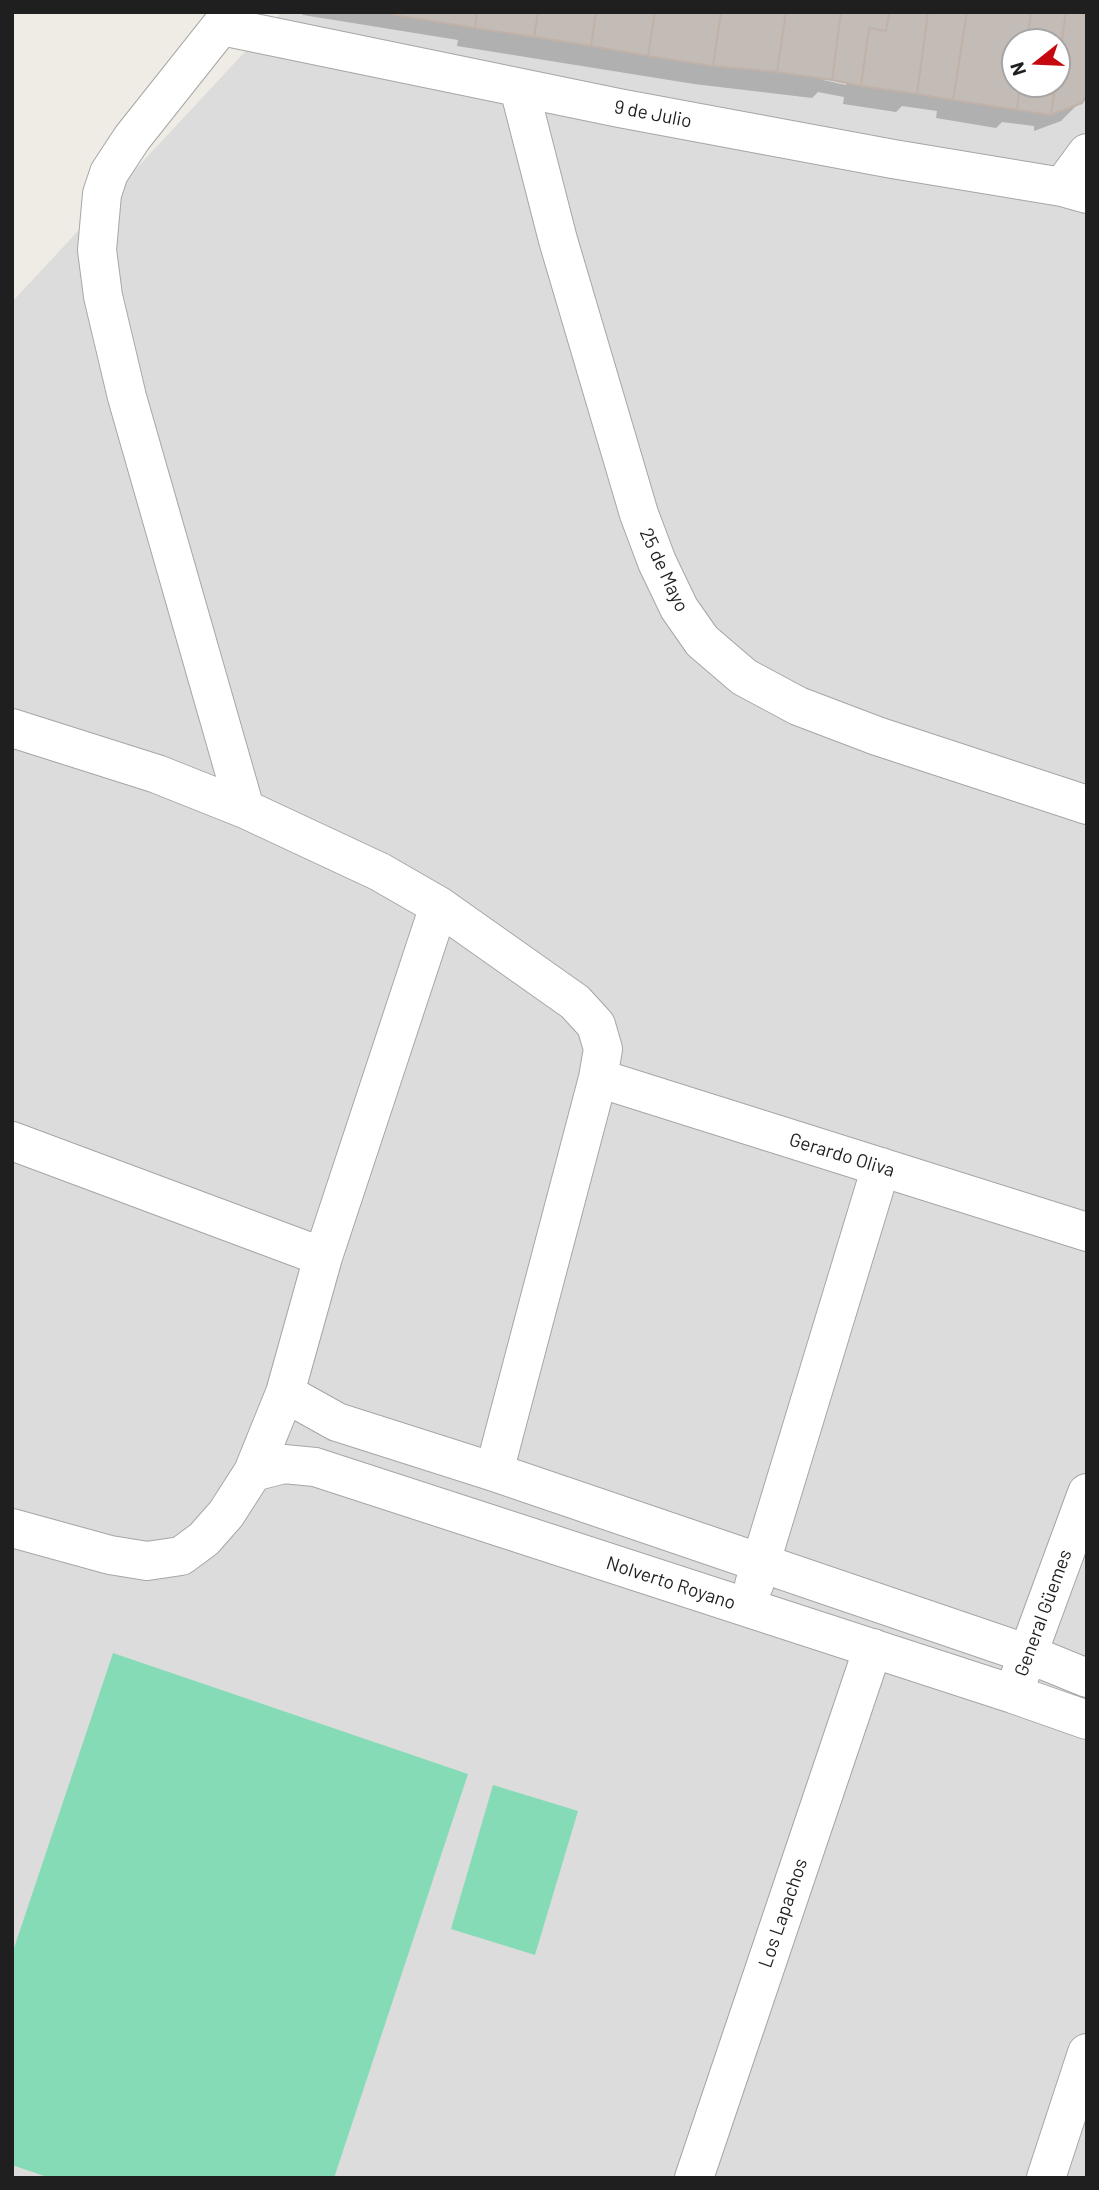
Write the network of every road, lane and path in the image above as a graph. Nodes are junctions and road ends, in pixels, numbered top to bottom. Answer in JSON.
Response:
{"nodes":[{"id":1,"x":226,"y":19,"type":"edge"},
{"id":2,"x":519,"y":88,"type":"junction"},
{"id":3,"x":1087,"y":153,"type":"edge"},
{"id":4,"x":1074,"y":191,"type":"edge"},
{"id":5,"x":12,"y":728,"type":"edge"},
{"id":6,"x":1087,"y":805,"type":"edge"},
{"id":7,"x":246,"y":809,"type":"junction"},
{"id":8,"x":439,"y":906,"type":"junction"},
{"id":9,"x":598,"y":1078,"type":"junction"},
{"id":10,"x":12,"y":1141,"type":"edge"},
{"id":11,"x":880,"y":1167,"type":"junction"},
{"id":12,"x":1087,"y":1232,"type":"edge"},
{"id":13,"x":323,"y":1257,"type":"junction"},
{"id":14,"x":285,"y":1393,"type":"junction"},
{"id":15,"x":253,"y":1472,"type":"junction"},
{"id":16,"x":494,"y":1472,"type":"junction"},
{"id":17,"x":1087,"y":1493,"type":"edge"},
{"id":18,"x":12,"y":1528,"type":"edge"},
{"id":19,"x":761,"y":1563,"type":"junction"},
{"id":20,"x":748,"y":1607,"type":"junction"},
{"id":21,"x":873,"y":1648,"type":"junction"},
{"id":22,"x":1028,"y":1654,"type":"junction"},
{"id":23,"x":1087,"y":1678,"type":"edge"},
{"id":24,"x":1013,"y":1693,"type":"junction"},
{"id":25,"x":1087,"y":1720,"type":"edge"},
{"id":26,"x":1087,"y":2053,"type":"edge"},
{"id":27,"x":694,"y":2178,"type":"edge"},
{"id":28,"x":1046,"y":2178,"type":"edge"}],
"edges":[{"from":1,"to":2,"type":"street","name":"9 de Julio"},
{"from":1,"to":7,"type":"street"},
{"from":2,"to":4,"type":"street","name":"9 de Julio"},
{"from":2,"to":6,"type":"street","name":"25 de Mayo"},
{"from":3,"to":4,"type":"street"},
{"from":5,"to":7,"type":"street"},
{"from":7,"to":8,"type":"street"},
{"from":8,"to":9,"type":"street"},
{"from":8,"to":13,"type":"street"},
{"from":9,"to":11,"type":"street","name":"Gerardo Oliva"},
{"from":9,"to":16,"type":"street"},
{"from":10,"to":13,"type":"street"},
{"from":11,"to":12,"type":"street","name":"Gerardo Oliva"},
{"from":11,"to":19,"type":"street"},
{"from":13,"to":14,"type":"street"},
{"from":14,"to":15,"type":"street"},
{"from":14,"to":16,"type":"street"},
{"from":15,"to":18,"type":"street"},
{"from":15,"to":20,"type":"street","name":"Nolverto Royano"},
{"from":16,"to":19,"type":"street"},
{"from":17,"to":22,"type":"street","name":"General Güemes"},
{"from":19,"to":20,"type":"street"},
{"from":19,"to":22,"type":"street"},
{"from":20,"to":21,"type":"street","name":"Nolverto Royano"},
{"from":21,"to":24,"type":"street","name":"Nolverto Royano"},
{"from":21,"to":27,"type":"street","name":"Los Lapachos"},
{"from":22,"to":23,"type":"street"},
{"from":22,"to":24,"type":"street","name":"General Güemes"},
{"from":24,"to":25,"type":"street","name":"Nolverto Royano"},
{"from":26,"to":28,"type":"street"}]}
